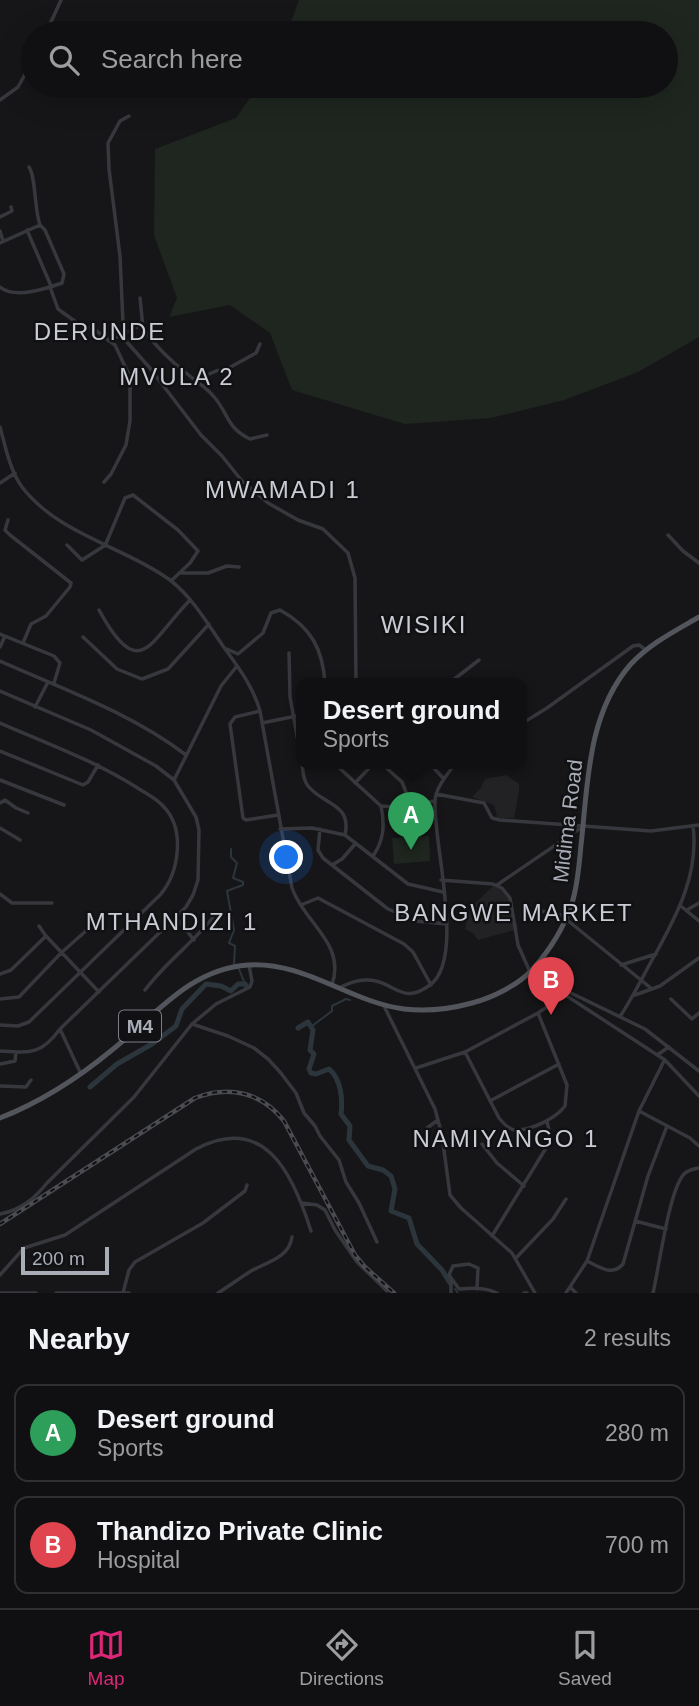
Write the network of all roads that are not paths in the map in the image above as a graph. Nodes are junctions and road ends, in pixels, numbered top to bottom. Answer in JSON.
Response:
{"nodes":[{"id":1,"x":61,"y":0,"type":"edge"},
{"id":2,"x":51,"y":21,"type":"edge"},
{"id":3,"x":21,"y":82,"type":"edge"},
{"id":4,"x":0,"y":100,"type":"edge"},
{"id":5,"x":129,"y":116,"type":"dead end"},
{"id":6,"x":29,"y":167,"type":"dead end"},
{"id":7,"x":11,"y":207,"type":"dead end"},
{"id":8,"x":0,"y":217,"type":"edge"},
{"id":9,"x":40,"y":225,"type":"junction"},
{"id":10,"x":27,"y":230,"type":"junction"},
{"id":11,"x":0,"y":231,"type":"edge"},
{"id":12,"x":1,"y":242,"type":"edge"},
{"id":13,"x":0,"y":287,"type":"edge"},
{"id":14,"x":50,"y":287,"type":"junction"},
{"id":15,"x":140,"y":298,"type":"dead end"},
{"id":16,"x":143,"y":328,"type":"junction"},
{"id":17,"x":125,"y":333,"type":"junction"},
{"id":18,"x":109,"y":341,"type":"junction"},
{"id":19,"x":260,"y":344,"type":"dead end"},
{"id":20,"x":196,"y":380,"type":"junction"},
{"id":21,"x":0,"y":426,"type":"edge"},
{"id":22,"x":267,"y":435,"type":"dead end"},
{"id":23,"x":15,"y":473,"type":"junction"},
{"id":24,"x":104,"y":482,"type":"dead end"},
{"id":25,"x":0,"y":483,"type":"edge"},
{"id":26,"x":8,"y":520,"type":"dead end"},
{"id":27,"x":668,"y":535,"type":"dead end"},
{"id":28,"x":67,"y":545,"type":"dead end"},
{"id":29,"x":104,"y":546,"type":"junction"},
{"id":30,"x":699,"y":563,"type":"edge"},
{"id":31,"x":239,"y":567,"type":"dead end"},
{"id":32,"x":179,"y":573,"type":"junction"},
{"id":33,"x":171,"y":581,"type":"junction"},
{"id":34,"x":190,"y":600,"type":"junction"},
{"id":35,"x":99,"y":610,"type":"dead end"},
{"id":36,"x":699,"y":617,"type":"edge"},
{"id":37,"x":209,"y":624,"type":"junction"},
{"id":38,"x":2,"y":635,"type":"edge"},
{"id":39,"x":83,"y":637,"type":"dead end"},
{"id":40,"x":23,"y":643,"type":"junction"},
{"id":41,"x":0,"y":647,"type":"edge"},
{"id":42,"x":226,"y":650,"type":"junction"},
{"id":43,"x":646,"y":650,"type":"junction"},
{"id":44,"x":289,"y":653,"type":"dead end"},
{"id":45,"x":479,"y":660,"type":"dead end"},
{"id":46,"x":0,"y":661,"type":"edge"},
{"id":47,"x":237,"y":666,"type":"junction"},
{"id":48,"x":324,"y":678,"type":"edge"},
{"id":49,"x":356,"y":678,"type":"edge"},
{"id":50,"x":456,"y":678,"type":"edge"},
{"id":51,"x":48,"y":682,"type":"junction"},
{"id":52,"x":54,"y":684,"type":"junction"},
{"id":53,"x":0,"y":691,"type":"edge"},
{"id":54,"x":36,"y":708,"type":"junction"},
{"id":55,"x":260,"y":711,"type":"junction"},
{"id":56,"x":294,"y":716,"type":"junction"},
{"id":57,"x":527,"y":720,"type":"edge"},
{"id":58,"x":0,"y":723,"type":"edge"},
{"id":59,"x":262,"y":723,"type":"junction"},
{"id":60,"x":296,"y":728,"type":"edge"},
{"id":61,"x":0,"y":751,"type":"edge"},
{"id":62,"x":186,"y":755,"type":"junction"},
{"id":63,"x":98,"y":765,"type":"junction"},
{"id":64,"x":303,"y":769,"type":"edge"},
{"id":65,"x":340,"y":769,"type":"edge"},
{"id":66,"x":368,"y":769,"type":"edge"},
{"id":67,"x":388,"y":769,"type":"edge"},
{"id":68,"x":435,"y":769,"type":"edge"},
{"id":69,"x":451,"y":769,"type":"edge"},
{"id":70,"x":444,"y":779,"type":"junction"},
{"id":71,"x":0,"y":780,"type":"edge"},
{"id":72,"x":174,"y":780,"type":"junction"},
{"id":73,"x":355,"y":783,"type":"junction"},
{"id":74,"x":436,"y":794,"type":"junction"},
{"id":75,"x":435,"y":801,"type":"junction"},
{"id":76,"x":0,"y":803,"type":"edge"},
{"id":77,"x":64,"y":805,"type":"dead end"},
{"id":78,"x":411,"y":805,"type":"junction"},
{"id":79,"x":381,"y":806,"type":"junction"},
{"id":80,"x":396,"y":807,"type":"junction"},
{"id":81,"x":28,"y":813,"type":"dead end"},
{"id":82,"x":278,"y":815,"type":"junction"},
{"id":83,"x":383,"y":818,"type":"junction"},
{"id":84,"x":699,"y":825,"type":"edge"},
{"id":85,"x":693,"y":826,"type":"junction"},
{"id":86,"x":583,"y":827,"type":"junction"},
{"id":87,"x":0,"y":828,"type":"edge"},
{"id":88,"x":280,"y":829,"type":"junction"},
{"id":89,"x":320,"y":829,"type":"junction"},
{"id":90,"x":345,"y":835,"type":"junction"},
{"id":91,"x":20,"y":840,"type":"dead end"},
{"id":92,"x":698,"y":843,"type":"edge"},
{"id":93,"x":356,"y":844,"type":"junction"},
{"id":94,"x":373,"y":856,"type":"junction"},
{"id":95,"x":332,"y":866,"type":"junction"},
{"id":96,"x":441,"y":880,"type":"junction"},
{"id":97,"x":497,"y":885,"type":"junction"},
{"id":98,"x":443,"y":892,"type":"junction"},
{"id":99,"x":0,"y":894,"type":"edge"},
{"id":100,"x":699,"y":902,"type":"edge"},
{"id":101,"x":52,"y":903,"type":"dead end"},
{"id":102,"x":300,"y":906,"type":"junction"},
{"id":103,"x":682,"y":907,"type":"junction"},
{"id":104,"x":536,"y":910,"type":"dead end"},
{"id":105,"x":687,"y":910,"type":"junction"},
{"id":106,"x":215,"y":915,"type":"dead end"},
{"id":107,"x":176,"y":917,"type":"junction"},
{"id":108,"x":566,"y":920,"type":"junction"},
{"id":109,"x":699,"y":921,"type":"edge"},
{"id":110,"x":96,"y":922,"type":"dead end"},
{"id":111,"x":447,"y":924,"type":"junction"},
{"id":112,"x":39,"y":926,"type":"dead end"},
{"id":113,"x":46,"y":936,"type":"junction"},
{"id":114,"x":194,"y":940,"type":"junction"},
{"id":115,"x":61,"y":953,"type":"junction"},
{"id":116,"x":656,"y":954,"type":"junction"},
{"id":117,"x":699,"y":959,"type":"edge"},
{"id":118,"x":248,"y":965,"type":"junction"},
{"id":119,"x":621,"y":965,"type":"junction"},
{"id":120,"x":530,"y":972,"type":"junction"},
{"id":121,"x":80,"y":973,"type":"junction"},
{"id":122,"x":0,"y":974,"type":"edge"},
{"id":123,"x":641,"y":980,"type":"junction"},
{"id":124,"x":332,"y":985,"type":"junction"},
{"id":125,"x":431,"y":985,"type":"junction"},
{"id":126,"x":339,"y":988,"type":"junction"},
{"id":127,"x":652,"y":989,"type":"junction"},
{"id":128,"x":145,"y":990,"type":"dead end"},
{"id":129,"x":99,"y":992,"type":"junction"},
{"id":130,"x":565,"y":996,"type":"junction"},
{"id":131,"x":634,"y":996,"type":"junction"},
{"id":132,"x":0,"y":999,"type":"edge"},
{"id":133,"x":671,"y":999,"type":"dead end"},
{"id":134,"x":383,"y":1004,"type":"junction"},
{"id":135,"x":538,"y":1013,"type":"junction"},
{"id":136,"x":699,"y":1013,"type":"edge"},
{"id":137,"x":621,"y":1016,"type":"junction"},
{"id":138,"x":192,"y":1024,"type":"junction"},
{"id":139,"x":0,"y":1025,"type":"edge"},
{"id":140,"x":60,"y":1029,"type":"junction"},
{"id":141,"x":669,"y":1047,"type":"junction"},
{"id":142,"x":0,"y":1051,"type":"edge"},
{"id":143,"x":16,"y":1052,"type":"junction"},
{"id":144,"x":465,"y":1052,"type":"junction"},
{"id":145,"x":657,"y":1055,"type":"junction"},
{"id":146,"x":665,"y":1060,"type":"junction"},
{"id":147,"x":0,"y":1064,"type":"edge"},
{"id":148,"x":560,"y":1064,"type":"junction"},
{"id":149,"x":416,"y":1068,"type":"junction"},
{"id":150,"x":699,"y":1070,"type":"edge"},
{"id":151,"x":81,"y":1074,"type":"junction"},
{"id":152,"x":32,"y":1080,"type":"dead end"},
{"id":153,"x":0,"y":1086,"type":"edge"},
{"id":154,"x":699,"y":1096,"type":"edge"},
{"id":155,"x":490,"y":1101,"type":"junction"},
{"id":156,"x":639,"y":1111,"type":"junction"},
{"id":157,"x":0,"y":1118,"type":"edge"},
{"id":158,"x":438,"y":1120,"type":"junction"},
{"id":159,"x":547,"y":1121,"type":"junction"},
{"id":160,"x":667,"y":1126,"type":"junction"},
{"id":161,"x":427,"y":1128,"type":"dead end"},
{"id":162,"x":482,"y":1144,"type":"dead end"},
{"id":163,"x":699,"y":1146,"type":"edge"},
{"id":164,"x":699,"y":1168,"type":"edge"},
{"id":165,"x":247,"y":1185,"type":"dead end"},
{"id":166,"x":524,"y":1186,"type":"junction"},
{"id":167,"x":566,"y":1199,"type":"dead end"},
{"id":168,"x":302,"y":1203,"type":"junction"},
{"id":169,"x":0,"y":1214,"type":"edge"},
{"id":170,"x":635,"y":1221,"type":"junction"},
{"id":171,"x":666,"y":1229,"type":"junction"},
{"id":172,"x":311,"y":1231,"type":"dead end"},
{"id":173,"x":492,"y":1236,"type":"junction"},
{"id":174,"x":292,"y":1237,"type":"dead end"},
{"id":175,"x":377,"y":1242,"type":"dead end"},
{"id":176,"x":516,"y":1258,"type":"junction"},
{"id":177,"x":587,"y":1261,"type":"junction"},
{"id":178,"x":0,"y":1275,"type":"edge"},
{"id":179,"x":451,"y":1280,"type":"junction"},
{"id":180,"x":571,"y":1288,"type":"junction"},
{"id":181,"x":477,"y":1289,"type":"junction"},
{"id":182,"x":387,"y":1290,"type":"dead end"},
{"id":183,"x":0,"y":1293,"type":"edge"},
{"id":184,"x":36,"y":1293,"type":"edge"},
{"id":185,"x":56,"y":1293,"type":"edge"},
{"id":186,"x":68,"y":1293,"type":"edge"},
{"id":187,"x":123,"y":1293,"type":"edge"},
{"id":188,"x":129,"y":1293,"type":"edge"},
{"id":189,"x":218,"y":1293,"type":"edge"},
{"id":190,"x":451,"y":1293,"type":"edge"},
{"id":191,"x":498,"y":1293,"type":"edge"},
{"id":192,"x":535,"y":1293,"type":"edge"},
{"id":193,"x":566,"y":1293,"type":"edge"},
{"id":194,"x":576,"y":1293,"type":"edge"},
{"id":195,"x":653,"y":1293,"type":"edge"}],
"edges":[{"from":1,"to":2,"type":"street"},
{"from":3,"to":4,"type":"street"},
{"from":5,"to":17,"type":"street"},
{"from":6,"to":9,"type":"street"},
{"from":7,"to":8,"type":"street"},
{"from":9,"to":10,"type":"street"},
{"from":9,"to":14,"type":"street"},
{"from":10,"to":12,"type":"street"},
{"from":10,"to":14,"type":"street"},
{"from":11,"to":12,"type":"street"},
{"from":13,"to":14,"type":"street"},
{"from":14,"to":18,"type":"street"},
{"from":15,"to":16,"type":"street"},
{"from":16,"to":17,"type":"street"},
{"from":16,"to":20,"type":"street"},
{"from":17,"to":18,"type":"street"},
{"from":17,"to":49,"type":"street"},
{"from":18,"to":24,"type":"street"},
{"from":19,"to":20,"type":"street"},
{"from":20,"to":22,"type":"street"},
{"from":21,"to":23,"type":"street"},
{"from":23,"to":25,"type":"street"},
{"from":23,"to":29,"type":"street"},
{"from":26,"to":40,"type":"street"},
{"from":27,"to":30,"type":"street"},
{"from":28,"to":29,"type":"street"},
{"from":29,"to":32,"type":"street"},
{"from":29,"to":33,"type":"street"},
{"from":31,"to":32,"type":"street"},
{"from":32,"to":33,"type":"street"},
{"from":33,"to":34,"type":"street"},
{"from":34,"to":35,"type":"street"},
{"from":34,"to":37,"type":"street"},
{"from":36,"to":43,"type":"main road","name":"Midima Road","number":"M4"},
{"from":37,"to":39,"type":"street"},
{"from":37,"to":42,"type":"street"},
{"from":38,"to":40,"type":"street"},
{"from":38,"to":41,"type":"street"},
{"from":40,"to":52,"type":"street"},
{"from":42,"to":47,"type":"street"},
{"from":42,"to":48,"type":"street"},
{"from":43,"to":57,"type":"street"},
{"from":43,"to":86,"type":"main road","name":"Midima Road","number":"M4"},
{"from":44,"to":56,"type":"street"},
{"from":45,"to":50,"type":"street"},
{"from":46,"to":51,"type":"street"},
{"from":47,"to":55,"type":"street"},
{"from":47,"to":62,"type":"street"},
{"from":51,"to":52,"type":"street"},
{"from":51,"to":54,"type":"street"},
{"from":52,"to":62,"type":"street"},
{"from":53,"to":54,"type":"street"},
{"from":54,"to":72,"type":"street"},
{"from":55,"to":59,"type":"street"},
{"from":55,"to":82,"type":"street"},
{"from":56,"to":59,"type":"street"},
{"from":56,"to":60,"type":"street"},
{"from":58,"to":63,"type":"street"},
{"from":59,"to":82,"type":"street"},
{"from":61,"to":63,"type":"street"},
{"from":62,"to":72,"type":"street"},
{"from":63,"to":121,"type":"street"},
{"from":64,"to":90,"type":"street"},
{"from":65,"to":73,"type":"street"},
{"from":66,"to":73,"type":"street"},
{"from":67,"to":78,"type":"street"},
{"from":68,"to":70,"type":"street"},
{"from":69,"to":70,"type":"street"},
{"from":70,"to":74,"type":"street"},
{"from":71,"to":77,"type":"street"},
{"from":72,"to":107,"type":"street"},
{"from":73,"to":79,"type":"street"},
{"from":74,"to":75,"type":"street"},
{"from":74,"to":86,"type":"street"},
{"from":75,"to":78,"type":"street"},
{"from":75,"to":96,"type":"street"},
{"from":76,"to":81,"type":"street"},
{"from":78,"to":80,"type":"street"},
{"from":79,"to":80,"type":"street"},
{"from":79,"to":83,"type":"street"},
{"from":80,"to":83,"type":"street"},
{"from":82,"to":88,"type":"street"},
{"from":83,"to":94,"type":"street"},
{"from":84,"to":85,"type":"street"},
{"from":85,"to":86,"type":"street"},
{"from":85,"to":92,"type":"street"},
{"from":86,"to":97,"type":"street"},
{"from":86,"to":108,"type":"main road","name":"Midima Road","number":"M4"},
{"from":87,"to":91,"type":"street"},
{"from":88,"to":89,"type":"street"},
{"from":88,"to":102,"type":"street"},
{"from":89,"to":90,"type":"street"},
{"from":89,"to":95,"type":"street"},
{"from":90,"to":93,"type":"street"},
{"from":92,"to":103,"type":"street"},
{"from":93,"to":94,"type":"street"},
{"from":93,"to":95,"type":"street"},
{"from":94,"to":98,"type":"street"},
{"from":95,"to":111,"type":"street"},
{"from":96,"to":97,"type":"street"},
{"from":96,"to":98,"type":"street"},
{"from":97,"to":120,"type":"street"},
{"from":98,"to":111,"type":"street"},
{"from":99,"to":101,"type":"street"},
{"from":100,"to":105,"type":"street"},
{"from":102,"to":124,"type":"street"},
{"from":102,"to":125,"type":"street"},
{"from":103,"to":105,"type":"street"},
{"from":103,"to":116,"type":"street"},
{"from":104,"to":108,"type":"street"},
{"from":105,"to":109,"type":"street"},
{"from":106,"to":114,"type":"street"},
{"from":107,"to":114,"type":"street"},
{"from":107,"to":129,"type":"street"},
{"from":108,"to":119,"type":"street"},
{"from":108,"to":120,"type":"main road","name":"Midima Road","number":"M4"},
{"from":110,"to":115,"type":"street"},
{"from":111,"to":125,"type":"street"},
{"from":112,"to":113,"type":"street"},
{"from":113,"to":115,"type":"street"},
{"from":113,"to":122,"type":"street"},
{"from":114,"to":128,"type":"street"},
{"from":115,"to":121,"type":"street"},
{"from":115,"to":132,"type":"street"},
{"from":116,"to":119,"type":"street"},
{"from":116,"to":123,"type":"street"},
{"from":117,"to":127,"type":"street"},
{"from":118,"to":124,"type":"main road","name":"Midima Road","number":"M4"},
{"from":118,"to":138,"type":"street"},
{"from":118,"to":151,"type":"main road","name":"Midima Road","number":"M4"},
{"from":119,"to":123,"type":"street"},
{"from":120,"to":130,"type":"street"},
{"from":120,"to":134,"type":"main road","name":"Midima Road","number":"M4"},
{"from":121,"to":129,"type":"street"},
{"from":121,"to":139,"type":"street"},
{"from":123,"to":127,"type":"street"},
{"from":123,"to":131,"type":"street"},
{"from":124,"to":126,"type":"main road","name":"Midima Road","number":"M4"},
{"from":125,"to":126,"type":"street"},
{"from":126,"to":134,"type":"main road","name":"Midima Road","number":"M4"},
{"from":127,"to":131,"type":"street"},
{"from":129,"to":140,"type":"street"},
{"from":130,"to":135,"type":"street"},
{"from":130,"to":137,"type":"street"},
{"from":130,"to":145,"type":"street"},
{"from":131,"to":137,"type":"street"},
{"from":133,"to":136,"type":"street"},
{"from":134,"to":149,"type":"street"},
{"from":135,"to":144,"type":"street"},
{"from":135,"to":148,"type":"street"},
{"from":137,"to":141,"type":"street"},
{"from":138,"to":169,"type":"street"},
{"from":138,"to":175,"type":"street"},
{"from":140,"to":143,"type":"street"},
{"from":140,"to":151,"type":"street"},
{"from":141,"to":145,"type":"street"},
{"from":141,"to":150,"type":"street"},
{"from":142,"to":143,"type":"street"},
{"from":143,"to":147,"type":"street"},
{"from":144,"to":149,"type":"street"},
{"from":144,"to":155,"type":"street"},
{"from":145,"to":146,"type":"street"},
{"from":146,"to":154,"type":"street"},
{"from":146,"to":156,"type":"street"},
{"from":148,"to":155,"type":"street"},
{"from":148,"to":159,"type":"street"},
{"from":149,"to":158,"type":"street"},
{"from":151,"to":157,"type":"main road","name":"Midima Road","number":"M4"},
{"from":152,"to":153,"type":"street"},
{"from":155,"to":159,"type":"street"},
{"from":156,"to":160,"type":"street"},
{"from":156,"to":177,"type":"street"},
{"from":158,"to":161,"type":"street"},
{"from":158,"to":173,"type":"street"},
{"from":159,"to":166,"type":"street"},
{"from":160,"to":163,"type":"street"},
{"from":160,"to":170,"type":"street"},
{"from":162,"to":166,"type":"street"},
{"from":164,"to":171,"type":"street"},
{"from":165,"to":187,"type":"street"},
{"from":166,"to":173,"type":"street"},
{"from":167,"to":176,"type":"street"},
{"from":168,"to":172,"type":"street"},
{"from":168,"to":178,"type":"street"},
{"from":168,"to":182,"type":"street"},
{"from":170,"to":171,"type":"street"},
{"from":170,"to":177,"type":"street"},
{"from":171,"to":195,"type":"street"},
{"from":173,"to":176,"type":"street"},
{"from":174,"to":189,"type":"street"},
{"from":176,"to":192,"type":"street"},
{"from":177,"to":180,"type":"street"},
{"from":179,"to":181,"type":"street"},
{"from":179,"to":181,"type":"street"},
{"from":179,"to":190,"type":"street"},
{"from":180,"to":193,"type":"street"},
{"from":180,"to":194,"type":"street"},
{"from":181,"to":191,"type":"street"},
{"from":183,"to":184,"type":"street"},
{"from":185,"to":186,"type":"street"},
{"from":186,"to":187,"type":"street"},
{"from":187,"to":188,"type":"street"}]}
